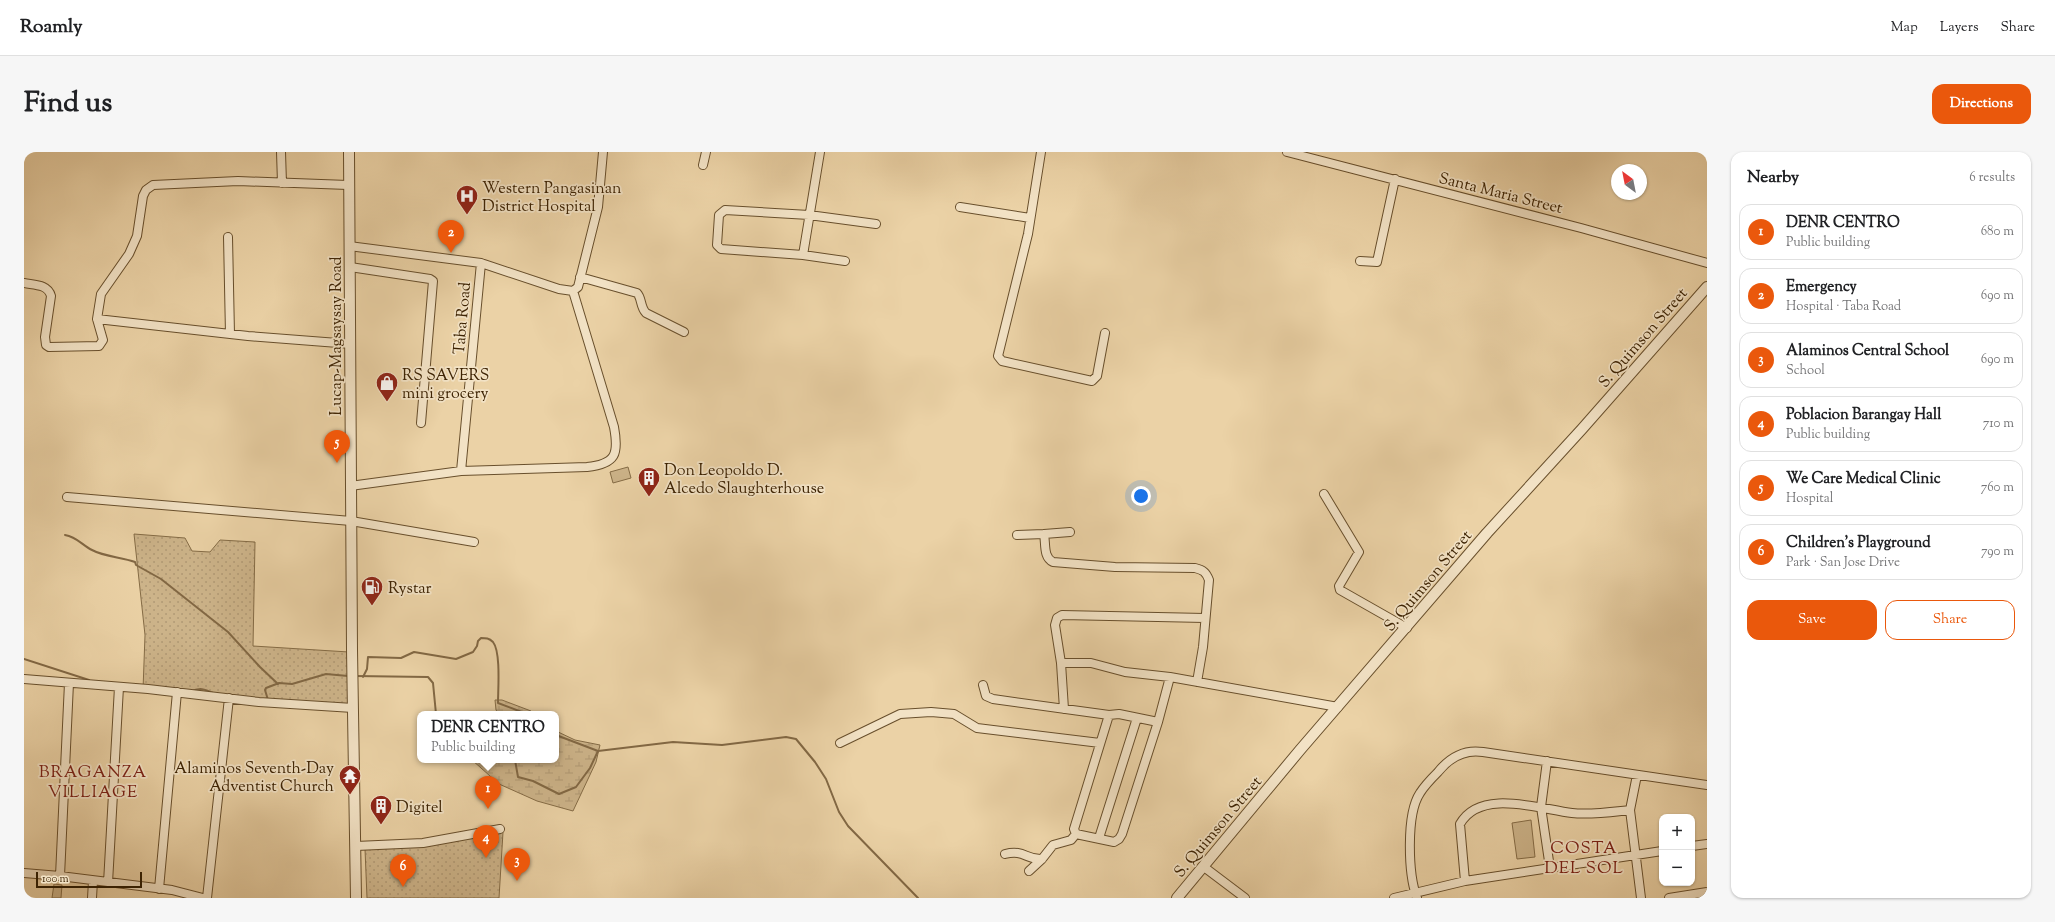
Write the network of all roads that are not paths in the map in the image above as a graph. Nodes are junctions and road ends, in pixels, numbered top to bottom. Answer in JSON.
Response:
{"nodes":[{"id":1,"x":281,"y":152,"type":"edge"},
{"id":2,"x":349,"y":152,"type":"edge"},
{"id":3,"x":603,"y":152,"type":"edge"},
{"id":4,"x":706,"y":152,"type":"edge"},
{"id":5,"x":820,"y":152,"type":"edge"},
{"id":6,"x":1041,"y":152,"type":"edge"},
{"id":7,"x":1287,"y":152,"type":"edge"},
{"id":8,"x":703,"y":165,"type":"dead end"},
{"id":9,"x":1396,"y":179,"type":"junction"},
{"id":10,"x":282,"y":183,"type":"junction"},
{"id":11,"x":348,"y":185,"type":"junction"},
{"id":12,"x":960,"y":207,"type":"dead end"},
{"id":13,"x":809,"y":215,"type":"junction"},
{"id":14,"x":1030,"y":218,"type":"junction"},
{"id":15,"x":876,"y":224,"type":"dead end"},
{"id":16,"x":228,"y":237,"type":"dead end"},
{"id":17,"x":349,"y":246,"type":"junction"},
{"id":18,"x":803,"y":255,"type":"junction"},
{"id":19,"x":845,"y":261,"type":"dead end"},
{"id":20,"x":1360,"y":261,"type":"dead end"},
{"id":21,"x":481,"y":263,"type":"junction"},
{"id":22,"x":1707,"y":263,"type":"edge"},
{"id":23,"x":350,"y":267,"type":"junction"},
{"id":24,"x":580,"y":277,"type":"junction"},
{"id":25,"x":24,"y":283,"type":"edge"},
{"id":26,"x":1707,"y":287,"type":"edge"},
{"id":27,"x":573,"y":291,"type":"junction"},
{"id":28,"x":97,"y":319,"type":"junction"},
{"id":29,"x":684,"y":332,"type":"dead end"},
{"id":30,"x":1105,"y":333,"type":"dead end"},
{"id":31,"x":230,"y":334,"type":"junction"},
{"id":32,"x":351,"y":344,"type":"junction"},
{"id":33,"x":421,"y":423,"type":"dead end"},
{"id":34,"x":461,"y":471,"type":"junction"},
{"id":35,"x":350,"y":486,"type":"junction"},
{"id":36,"x":1324,"y":494,"type":"dead end"},
{"id":37,"x":67,"y":496,"type":"dead end"},
{"id":38,"x":351,"y":521,"type":"junction"},
{"id":39,"x":1070,"y":532,"type":"dead end"},
{"id":40,"x":1044,"y":534,"type":"junction"},
{"id":41,"x":1017,"y":535,"type":"dead end"},
{"id":42,"x":474,"y":542,"type":"dead end"},
{"id":43,"x":1205,"y":618,"type":"junction"},
{"id":44,"x":1407,"y":628,"type":"junction"},
{"id":45,"x":1061,"y":663,"type":"junction"},
{"id":46,"x":1170,"y":677,"type":"junction"},
{"id":47,"x":24,"y":679,"type":"edge"},
{"id":48,"x":1197,"y":682,"type":"junction"},
{"id":49,"x":69,"y":683,"type":"junction"},
{"id":50,"x":983,"y":685,"type":"dead end"},
{"id":51,"x":119,"y":687,"type":"junction"},
{"id":52,"x":177,"y":692,"type":"junction"},
{"id":53,"x":229,"y":698,"type":"junction"},
{"id":54,"x":1338,"y":707,"type":"junction"},
{"id":55,"x":353,"y":708,"type":"junction"},
{"id":56,"x":1064,"y":709,"type":"junction"},
{"id":57,"x":1109,"y":715,"type":"junction"},
{"id":58,"x":1137,"y":718,"type":"junction"},
{"id":59,"x":1158,"y":722,"type":"junction"},
{"id":60,"x":840,"y":743,"type":"dead end"},
{"id":61,"x":1100,"y":743,"type":"junction"},
{"id":62,"x":1547,"y":761,"type":"junction"},
{"id":63,"x":1637,"y":775,"type":"junction"},
{"id":64,"x":1707,"y":785,"type":"edge"},
{"id":65,"x":1541,"y":807,"type":"junction"},
{"id":66,"x":1630,"y":810,"type":"junction"},
{"id":67,"x":500,"y":829,"type":"dead end"},
{"id":68,"x":1076,"y":834,"type":"junction"},
{"id":69,"x":1099,"y":838,"type":"junction"},
{"id":70,"x":1707,"y":844,"type":"edge"},
{"id":71,"x":356,"y":846,"type":"junction"},
{"id":72,"x":1695,"y":846,"type":"edge"},
{"id":73,"x":1659,"y":851,"type":"edge"},
{"id":74,"x":1005,"y":854,"type":"dead end"},
{"id":75,"x":1634,"y":855,"type":"junction"},
{"id":76,"x":1042,"y":859,"type":"junction"},
{"id":77,"x":1204,"y":867,"type":"junction"},
{"id":78,"x":1550,"y":868,"type":"junction"},
{"id":79,"x":1029,"y":871,"type":"dead end"},
{"id":80,"x":24,"y":873,"type":"edge"},
{"id":81,"x":60,"y":876,"type":"junction"},
{"id":82,"x":93,"y":881,"type":"junction"},
{"id":83,"x":1465,"y":881,"type":"junction"},
{"id":84,"x":108,"y":882,"type":"junction"},
{"id":85,"x":159,"y":889,"type":"junction"},
{"id":86,"x":1707,"y":892,"type":"edge"},
{"id":87,"x":1416,"y":895,"type":"edge"},
{"id":88,"x":92,"y":898,"type":"edge"},
{"id":89,"x":203,"y":898,"type":"edge"},
{"id":90,"x":207,"y":898,"type":"edge"},
{"id":91,"x":356,"y":898,"type":"edge"},
{"id":92,"x":1177,"y":898,"type":"edge"},
{"id":93,"x":1245,"y":898,"type":"edge"},
{"id":94,"x":1394,"y":898,"type":"edge"},
{"id":95,"x":1641,"y":898,"type":"edge"},
{"id":96,"x":1669,"y":898,"type":"edge"}],
"edges":[{"from":1,"to":10,"type":"street"},
{"from":2,"to":11,"type":"street","name":"Lucap-Magsaysay Road"},
{"from":3,"to":24,"type":"street"},
{"from":4,"to":8,"type":"street"},
{"from":5,"to":13,"type":"street"},
{"from":6,"to":14,"type":"street"},
{"from":7,"to":9,"type":"street","name":"Santa Maria Street"},
{"from":9,"to":20,"type":"street"},
{"from":9,"to":22,"type":"street","name":"Santa Maria Street"},
{"from":10,"to":11,"type":"street"},
{"from":10,"to":28,"type":"street"},
{"from":11,"to":17,"type":"street","name":"Lucap-Magsaysay Road"},
{"from":12,"to":14,"type":"street"},
{"from":13,"to":15,"type":"street"},
{"from":13,"to":18,"type":"street"},
{"from":13,"to":18,"type":"street"},
{"from":14,"to":30,"type":"street"},
{"from":16,"to":31,"type":"street"},
{"from":17,"to":21,"type":"street"},
{"from":17,"to":23,"type":"street","name":"Lucap-Magsaysay Road"},
{"from":18,"to":19,"type":"street"},
{"from":21,"to":27,"type":"street"},
{"from":21,"to":34,"type":"street","name":"Taba Road"},
{"from":23,"to":32,"type":"street","name":"Lucap-Magsaysay Road"},
{"from":23,"to":33,"type":"street"},
{"from":24,"to":27,"type":"street"},
{"from":24,"to":29,"type":"street"},
{"from":25,"to":28,"type":"street"},
{"from":26,"to":44,"type":"street","name":"S. Quimson Street"},
{"from":27,"to":34,"type":"street"},
{"from":28,"to":31,"type":"street"},
{"from":31,"to":32,"type":"street"},
{"from":32,"to":35,"type":"street","name":"Lucap-Magsaysay Road"},
{"from":34,"to":35,"type":"street"},
{"from":35,"to":38,"type":"street","name":"Lucap-Magsaysay Road"},
{"from":36,"to":44,"type":"street"},
{"from":37,"to":38,"type":"street"},
{"from":38,"to":42,"type":"street"},
{"from":38,"to":55,"type":"street","name":"Lucap-Magsaysay Road"},
{"from":39,"to":40,"type":"street"},
{"from":40,"to":41,"type":"street"},
{"from":40,"to":43,"type":"street"},
{"from":43,"to":45,"type":"street"},
{"from":43,"to":48,"type":"street"},
{"from":44,"to":54,"type":"street","name":"S. Quimson Street"},
{"from":45,"to":46,"type":"street"},
{"from":45,"to":56,"type":"street"},
{"from":46,"to":48,"type":"street"},
{"from":46,"to":59,"type":"street"},
{"from":47,"to":49,"type":"street"},
{"from":48,"to":54,"type":"street"},
{"from":49,"to":51,"type":"street"},
{"from":49,"to":81,"type":"street"},
{"from":50,"to":56,"type":"street"},
{"from":51,"to":52,"type":"street"},
{"from":51,"to":84,"type":"street"},
{"from":52,"to":53,"type":"street"},
{"from":52,"to":85,"type":"street"},
{"from":53,"to":55,"type":"street"},
{"from":53,"to":90,"type":"street"},
{"from":54,"to":77,"type":"street","name":"S. Quimson Street"},
{"from":55,"to":71,"type":"street","name":"Lucap-Magsaysay Road"},
{"from":56,"to":57,"type":"street"},
{"from":57,"to":58,"type":"street"},
{"from":57,"to":61,"type":"street"},
{"from":58,"to":59,"type":"street"},
{"from":58,"to":69,"type":"street"},
{"from":59,"to":69,"type":"street"},
{"from":60,"to":61,"type":"street"},
{"from":61,"to":68,"type":"street"},
{"from":62,"to":63,"type":"street"},
{"from":62,"to":65,"type":"street"},
{"from":62,"to":87,"type":"street"},
{"from":63,"to":64,"type":"street"},
{"from":63,"to":66,"type":"street"},
{"from":65,"to":66,"type":"street"},
{"from":65,"to":78,"type":"street"},
{"from":65,"to":83,"type":"street"},
{"from":66,"to":75,"type":"street"},
{"from":67,"to":71,"type":"street"},
{"from":68,"to":69,"type":"street"},
{"from":68,"to":76,"type":"street"},
{"from":70,"to":72,"type":"street"},
{"from":71,"to":91,"type":"street","name":"Lucap-Magsaysay Road"},
{"from":73,"to":75,"type":"street"},
{"from":74,"to":76,"type":"street"},
{"from":75,"to":78,"type":"street"},
{"from":75,"to":95,"type":"street"},
{"from":76,"to":79,"type":"street"},
{"from":77,"to":92,"type":"street","name":"S. Quimson Street"},
{"from":77,"to":93,"type":"street"},
{"from":78,"to":83,"type":"street"},
{"from":80,"to":81,"type":"street"},
{"from":81,"to":82,"type":"street"},
{"from":82,"to":84,"type":"street"},
{"from":82,"to":88,"type":"street"},
{"from":83,"to":87,"type":"street"},
{"from":84,"to":85,"type":"street"},
{"from":85,"to":89,"type":"street"},
{"from":86,"to":96,"type":"street"},
{"from":87,"to":94,"type":"street"}]}
